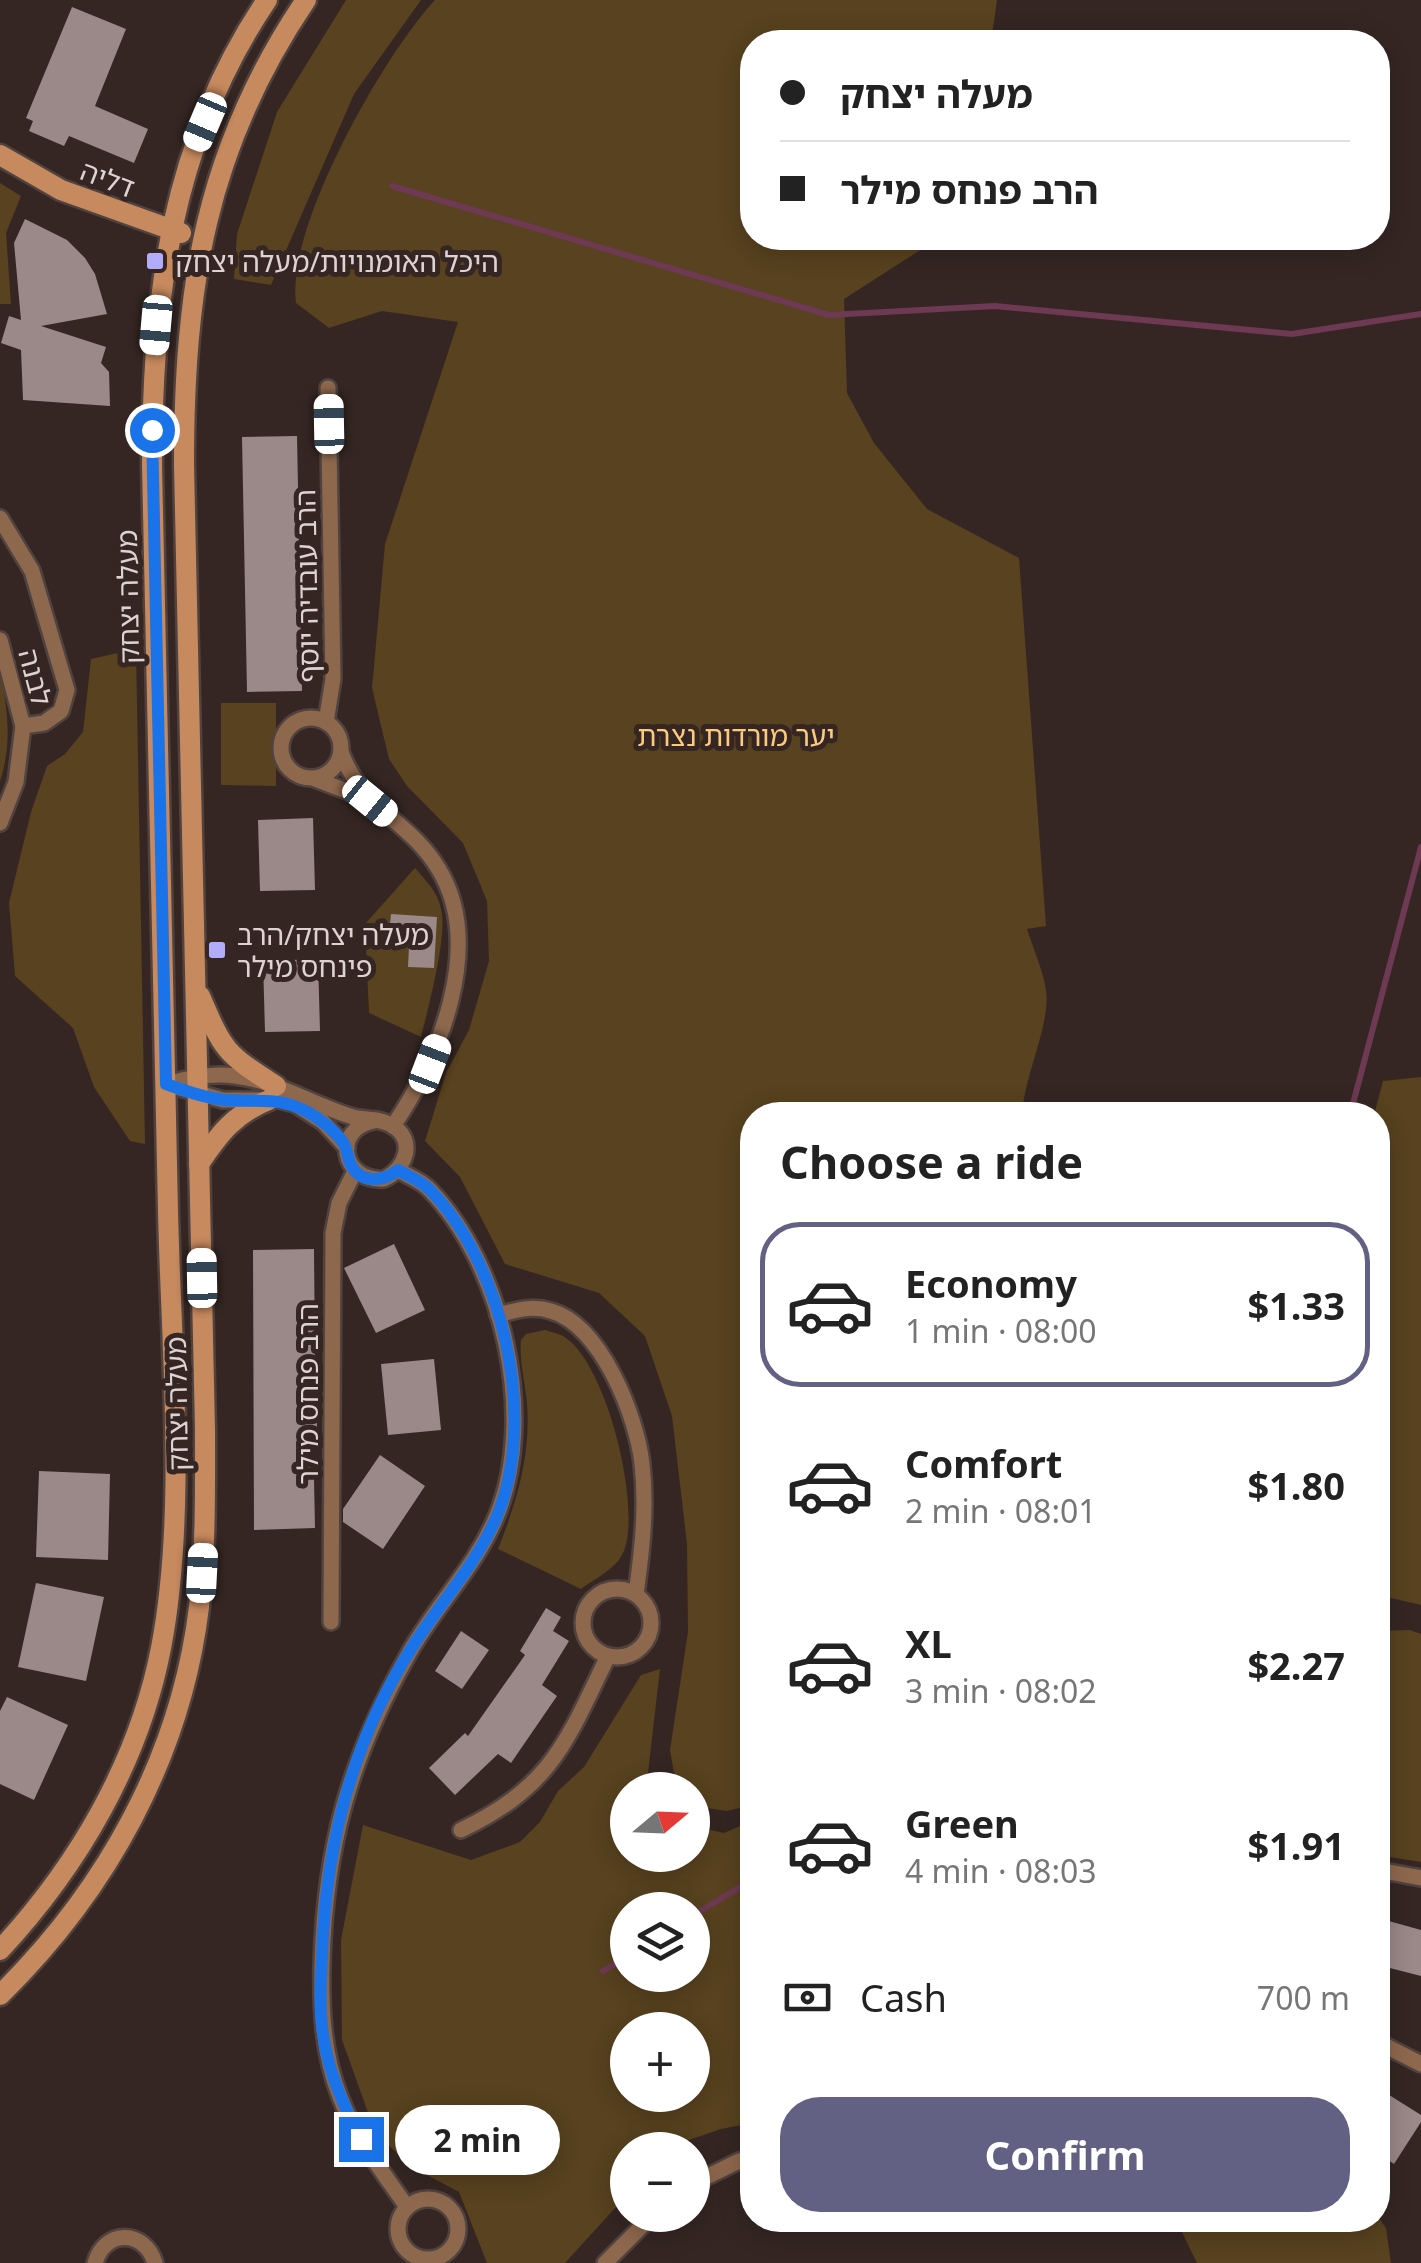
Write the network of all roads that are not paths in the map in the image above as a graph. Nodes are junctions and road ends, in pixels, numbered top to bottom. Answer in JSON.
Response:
{"nodes":[{"id":1,"x":268,"y":0,"type":"edge"},
{"id":2,"x":306,"y":0,"type":"edge"},
{"id":3,"x":0,"y":155,"type":"edge"},
{"id":4,"x":170,"y":229,"type":"junction"},
{"id":5,"x":201,"y":240,"type":"junction"},
{"id":6,"x":328,"y":388,"type":"dead end"},
{"id":7,"x":0,"y":518,"type":"edge"},
{"id":8,"x":0,"y":640,"type":"edge"},
{"id":9,"x":326,"y":722,"type":"junction"},
{"id":10,"x":23,"y":726,"type":"junction"},
{"id":11,"x":341,"y":752,"type":"junction"},
{"id":12,"x":315,"y":778,"type":"junction"},
{"id":13,"x":370,"y":801,"type":"junction"},
{"id":14,"x":0,"y":823,"type":"edge"},
{"id":15,"x":195,"y":984,"type":"junction"},
{"id":16,"x":166,"y":1084,"type":"junction"},
{"id":17,"x":198,"y":1086,"type":"junction"},
{"id":18,"x":272,"y":1093,"type":"junction"},
{"id":19,"x":374,"y":1121,"type":"junction"},
{"id":20,"x":393,"y":1126,"type":"junction"},
{"id":21,"x":347,"y":1148,"type":"junction"},
{"id":22,"x":199,"y":1164,"type":"junction"},
{"id":23,"x":398,"y":1170,"type":"junction"},
{"id":24,"x":355,"y":1171,"type":"junction"},
{"id":25,"x":498,"y":1315,"type":"junction"},
{"id":26,"x":636,"y":1594,"type":"junction"},
{"id":27,"x":331,"y":1622,"type":"dead end"},
{"id":28,"x":608,"y":1656,"type":"junction"},
{"id":29,"x":461,"y":1830,"type":"dead end"},
{"id":30,"x":1390,"y":1872,"type":"edge"},
{"id":31,"x":1421,"y":1878,"type":"edge"},
{"id":32,"x":0,"y":1950,"type":"edge"},
{"id":33,"x":0,"y":1995,"type":"edge"},
{"id":34,"x":1390,"y":2048,"type":"edge"},
{"id":35,"x":1421,"y":2064,"type":"edge"},
{"id":36,"x":740,"y":2161,"type":"edge"},
{"id":37,"x":710,"y":2175,"type":"edge"},
{"id":38,"x":407,"y":2206,"type":"junction"},
{"id":39,"x":636,"y":2232,"type":"edge"},
{"id":40,"x":404,"y":2258,"type":"edge"},
{"id":41,"x":450,"y":2258,"type":"edge"},
{"id":42,"x":95,"y":2263,"type":"edge"},
{"id":43,"x":155,"y":2263,"type":"edge"},
{"id":44,"x":605,"y":2263,"type":"edge"}],
"edges":[{"from":1,"to":4,"type":"street","name":"מעלה יצחק"},
{"from":2,"to":5,"type":"street","name":"מעלה יצחק"},
{"from":3,"to":4,"type":"street","name":"דליה"},
{"from":4,"to":5,"type":"street","name":"דליה"},
{"from":4,"to":16,"type":"street","name":"מעלה יצחק"},
{"from":5,"to":15,"type":"street","name":"מעלה יצחק"},
{"from":6,"to":9,"type":"street","name":"הרב עובדיה יוסף"},
{"from":7,"to":10,"type":"street"},
{"from":8,"to":10,"type":"street","name":"לבנה"},
{"from":9,"to":11,"type":"street"},
{"from":9,"to":12,"type":"street"},
{"from":10,"to":14,"type":"street"},
{"from":11,"to":12,"type":"street"},
{"from":11,"to":13,"type":"street"},
{"from":12,"to":13,"type":"street"},
{"from":13,"to":20,"type":"street"},
{"from":15,"to":17,"type":"street","name":"מעלה יצחק"},
{"from":15,"to":18,"type":"street"},
{"from":16,"to":17,"type":"street"},
{"from":16,"to":32,"type":"street","name":"מעלה יצחק"},
{"from":17,"to":18,"type":"street"},
{"from":17,"to":18,"type":"street"},
{"from":17,"to":22,"type":"street","name":"מעלה יצחק"},
{"from":18,"to":19,"type":"street"},
{"from":18,"to":21,"type":"street"},
{"from":18,"to":22,"type":"street"},
{"from":19,"to":20,"type":"street"},
{"from":19,"to":21,"type":"street"},
{"from":20,"to":23,"type":"street"},
{"from":21,"to":24,"type":"street"},
{"from":22,"to":33,"type":"street","name":"מעלה יצחק"},
{"from":23,"to":24,"type":"street"},
{"from":23,"to":25,"type":"street"},
{"from":24,"to":27,"type":"street","name":"הרב פנחס מילר"},
{"from":25,"to":26,"type":"street"},
{"from":25,"to":38,"type":"street"},
{"from":26,"to":28,"type":"street"},
{"from":26,"to":28,"type":"street"},
{"from":28,"to":29,"type":"street"},
{"from":30,"to":31,"type":"street"},
{"from":34,"to":35,"type":"street"},
{"from":36,"to":37,"type":"street"},
{"from":38,"to":40,"type":"street"},
{"from":38,"to":41,"type":"street"},
{"from":39,"to":44,"type":"street"},
{"from":40,"to":41,"type":"street"},
{"from":42,"to":43,"type":"street"}]}
